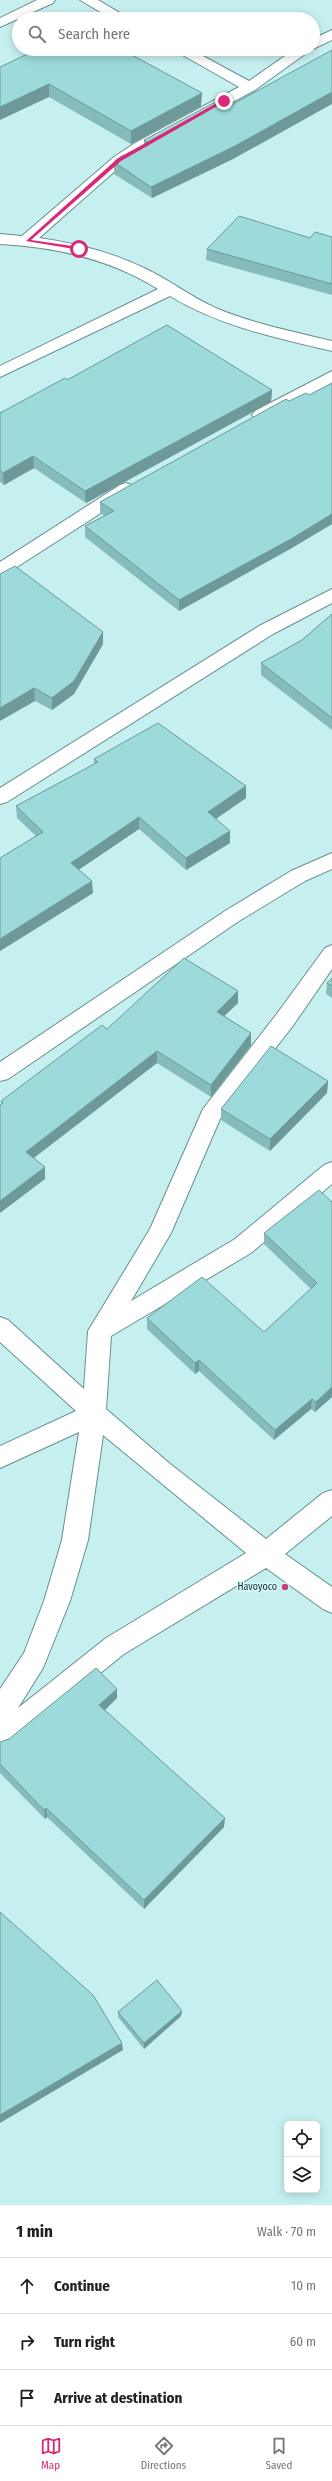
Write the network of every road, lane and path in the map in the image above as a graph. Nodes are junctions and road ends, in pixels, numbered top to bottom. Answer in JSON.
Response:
{"nodes":[{"id":1,"x":48,"y":0,"type":"edge"},
{"id":2,"x":87,"y":0,"type":"edge"},
{"id":3,"x":23,"y":12,"type":"edge"},
{"id":4,"x":110,"y":12,"type":"edge"},
{"id":5,"x":12,"y":17,"type":"edge"},
{"id":6,"x":0,"y":23,"type":"edge"},
{"id":7,"x":332,"y":34,"type":"edge"},
{"id":8,"x":320,"y":41,"type":"edge"},
{"id":9,"x":192,"y":56,"type":"edge"},
{"id":10,"x":295,"y":56,"type":"edge"},
{"id":11,"x":250,"y":87,"type":"junction"},
{"id":12,"x":0,"y":240,"type":"edge"},
{"id":13,"x":27,"y":240,"type":"junction"},
{"id":14,"x":171,"y":289,"type":"junction"},
{"id":15,"x":332,"y":346,"type":"edge"},
{"id":16,"x":0,"y":372,"type":"edge"},
{"id":17,"x":332,"y":376,"type":"edge"},
{"id":18,"x":243,"y":424,"type":"edge"},
{"id":19,"x":141,"y":481,"type":"edge"},
{"id":20,"x":0,"y":570,"type":"edge"},
{"id":21,"x":332,"y":595,"type":"edge"},
{"id":22,"x":0,"y":797,"type":"edge"},
{"id":23,"x":332,"y":860,"type":"edge"},
{"id":24,"x":332,"y":953,"type":"edge"},
{"id":25,"x":0,"y":1073,"type":"edge"},
{"id":26,"x":332,"y":1171,"type":"edge"},
{"id":27,"x":0,"y":1327,"type":"edge"},
{"id":28,"x":100,"y":1331,"type":"junction"},
{"id":29,"x":94,"y":1414,"type":"junction"},
{"id":30,"x":0,"y":1457,"type":"edge"},
{"id":31,"x":332,"y":1501,"type":"edge"},
{"id":32,"x":265,"y":1555,"type":"junction"},
{"id":33,"x":332,"y":1601,"type":"edge"},
{"id":34,"x":0,"y":1712,"type":"edge"},
{"id":35,"x":0,"y":1738,"type":"edge"}],
"edges":[{"from":1,"to":3,"type":"street"},
{"from":2,"to":4,"type":"street"},
{"from":5,"to":6,"type":"street"},
{"from":7,"to":8,"type":"street"},
{"from":9,"to":11,"type":"street"},
{"from":10,"to":11,"type":"street"},
{"from":11,"to":13,"type":"street"},
{"from":12,"to":13,"type":"street"},
{"from":13,"to":14,"type":"street"},
{"from":14,"to":15,"type":"street"},
{"from":14,"to":16,"type":"street"},
{"from":17,"to":18,"type":"street"},
{"from":19,"to":20,"type":"street"},
{"from":21,"to":22,"type":"street"},
{"from":23,"to":25,"type":"street"},
{"from":24,"to":28,"type":"street"},
{"from":26,"to":28,"type":"street"},
{"from":27,"to":29,"type":"street"},
{"from":28,"to":29,"type":"street"},
{"from":29,"to":30,"type":"street"},
{"from":29,"to":32,"type":"street"},
{"from":29,"to":34,"type":"street"},
{"from":31,"to":32,"type":"street"},
{"from":32,"to":33,"type":"street"},
{"from":32,"to":35,"type":"street"}]}
